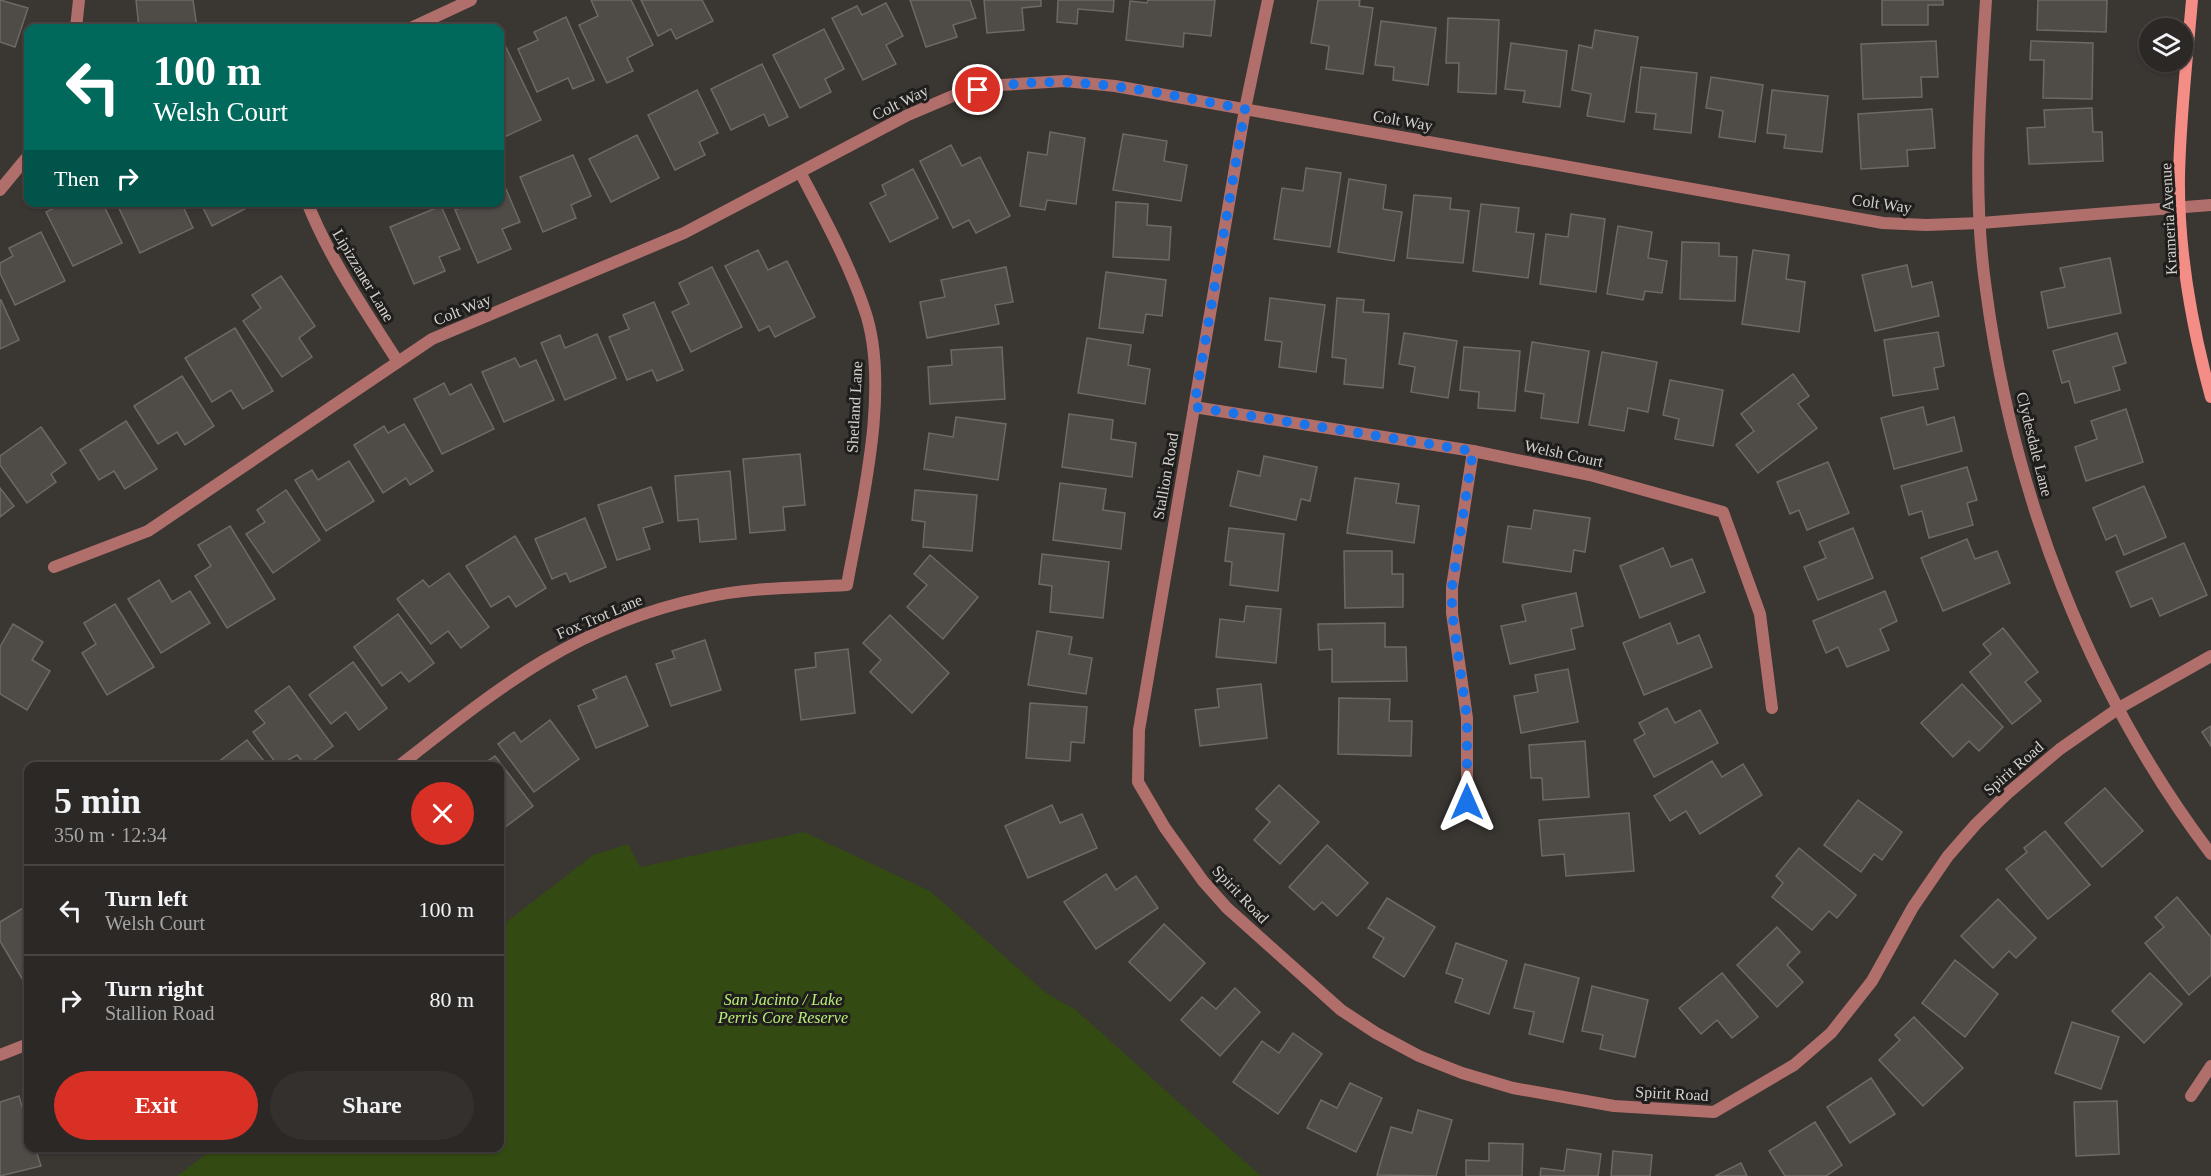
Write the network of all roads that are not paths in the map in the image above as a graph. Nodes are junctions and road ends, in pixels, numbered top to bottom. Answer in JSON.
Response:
{"nodes":[{"id":1,"x":79,"y":0,"type":"edge"},
{"id":2,"x":471,"y":0,"type":"edge"},
{"id":3,"x":1268,"y":0,"type":"edge"},
{"id":4,"x":1986,"y":0,"type":"edge"},
{"id":5,"x":2192,"y":0,"type":"edge"},
{"id":6,"x":447,"y":5,"type":"edge"},
{"id":7,"x":76,"y":24,"type":"edge"},
{"id":8,"x":417,"y":24,"type":"edge"},
{"id":9,"x":1245,"y":109,"type":"junction"},
{"id":10,"x":24,"y":161,"type":"edge"},
{"id":11,"x":800,"y":172,"type":"junction"},
{"id":12,"x":0,"y":190,"type":"edge"},
{"id":13,"x":2211,"y":205,"type":"edge"},
{"id":14,"x":309,"y":207,"type":"edge"},
{"id":15,"x":2180,"y":209,"type":"junction"},
{"id":16,"x":1981,"y":224,"type":"junction"},
{"id":17,"x":398,"y":362,"type":"junction"},
{"id":18,"x":2211,"y":397,"type":"edge"},
{"id":19,"x":1194,"y":407,"type":"junction"},
{"id":20,"x":1473,"y":451,"type":"junction"},
{"id":21,"x":54,"y":567,"type":"dead end"},
{"id":22,"x":847,"y":585,"type":"joint"},
{"id":23,"x":2211,"y":656,"type":"edge"},
{"id":24,"x":1772,"y":708,"type":"dead end"},
{"id":25,"x":2119,"y":708,"type":"junction"},
{"id":26,"x":404,"y":762,"type":"edge"},
{"id":27,"x":1138,"y":782,"type":"joint"},
{"id":28,"x":1467,"y":802,"type":"dead end"},
{"id":29,"x":2211,"y":854,"type":"edge"},
{"id":30,"x":24,"y":1046,"type":"edge"},
{"id":31,"x":0,"y":1055,"type":"edge"},
{"id":32,"x":2211,"y":1066,"type":"edge"},
{"id":33,"x":2191,"y":1096,"type":"dead end"}],
"edges":[{"from":1,"to":7,"type":"street"},
{"from":2,"to":6,"type":"street"},
{"from":3,"to":9,"type":"street","name":"Stallion Road"},
{"from":4,"to":16,"type":"street","name":"Clydesdale Lane"},
{"from":5,"to":15,"type":"street","name":"Krameria Avenue"},
{"from":6,"to":8,"type":"street"},
{"from":9,"to":11,"type":"street","name":"Colt Way"},
{"from":9,"to":16,"type":"street","name":"Colt Way"},
{"from":9,"to":19,"type":"street","name":"Stallion Road"},
{"from":10,"to":12,"type":"street"},
{"from":11,"to":17,"type":"street","name":"Colt Way"},
{"from":11,"to":22,"type":"street","name":"Shetland Lane"},
{"from":13,"to":15,"type":"street","name":"Colt Way"},
{"from":14,"to":17,"type":"street","name":"Lipizzaner Lane"},
{"from":15,"to":16,"type":"street","name":"Colt Way"},
{"from":15,"to":18,"type":"street","name":"Krameria Avenue"},
{"from":16,"to":25,"type":"street","name":"Clydesdale Lane"},
{"from":17,"to":21,"type":"street","name":"Colt Way"},
{"from":19,"to":20,"type":"street","name":"Welsh Court"},
{"from":19,"to":27,"type":"street","name":"Stallion Road"},
{"from":20,"to":24,"type":"street","name":"Welsh Court"},
{"from":20,"to":28,"type":"street"},
{"from":22,"to":26,"type":"street","name":"Fox Trot Lane"},
{"from":23,"to":25,"type":"street","name":"Spirit Road"},
{"from":25,"to":27,"type":"street","name":"Spirit Road"},
{"from":25,"to":29,"type":"street","name":"Clydesdale Lane"},
{"from":30,"to":31,"type":"street"},
{"from":32,"to":33,"type":"street"}]}
